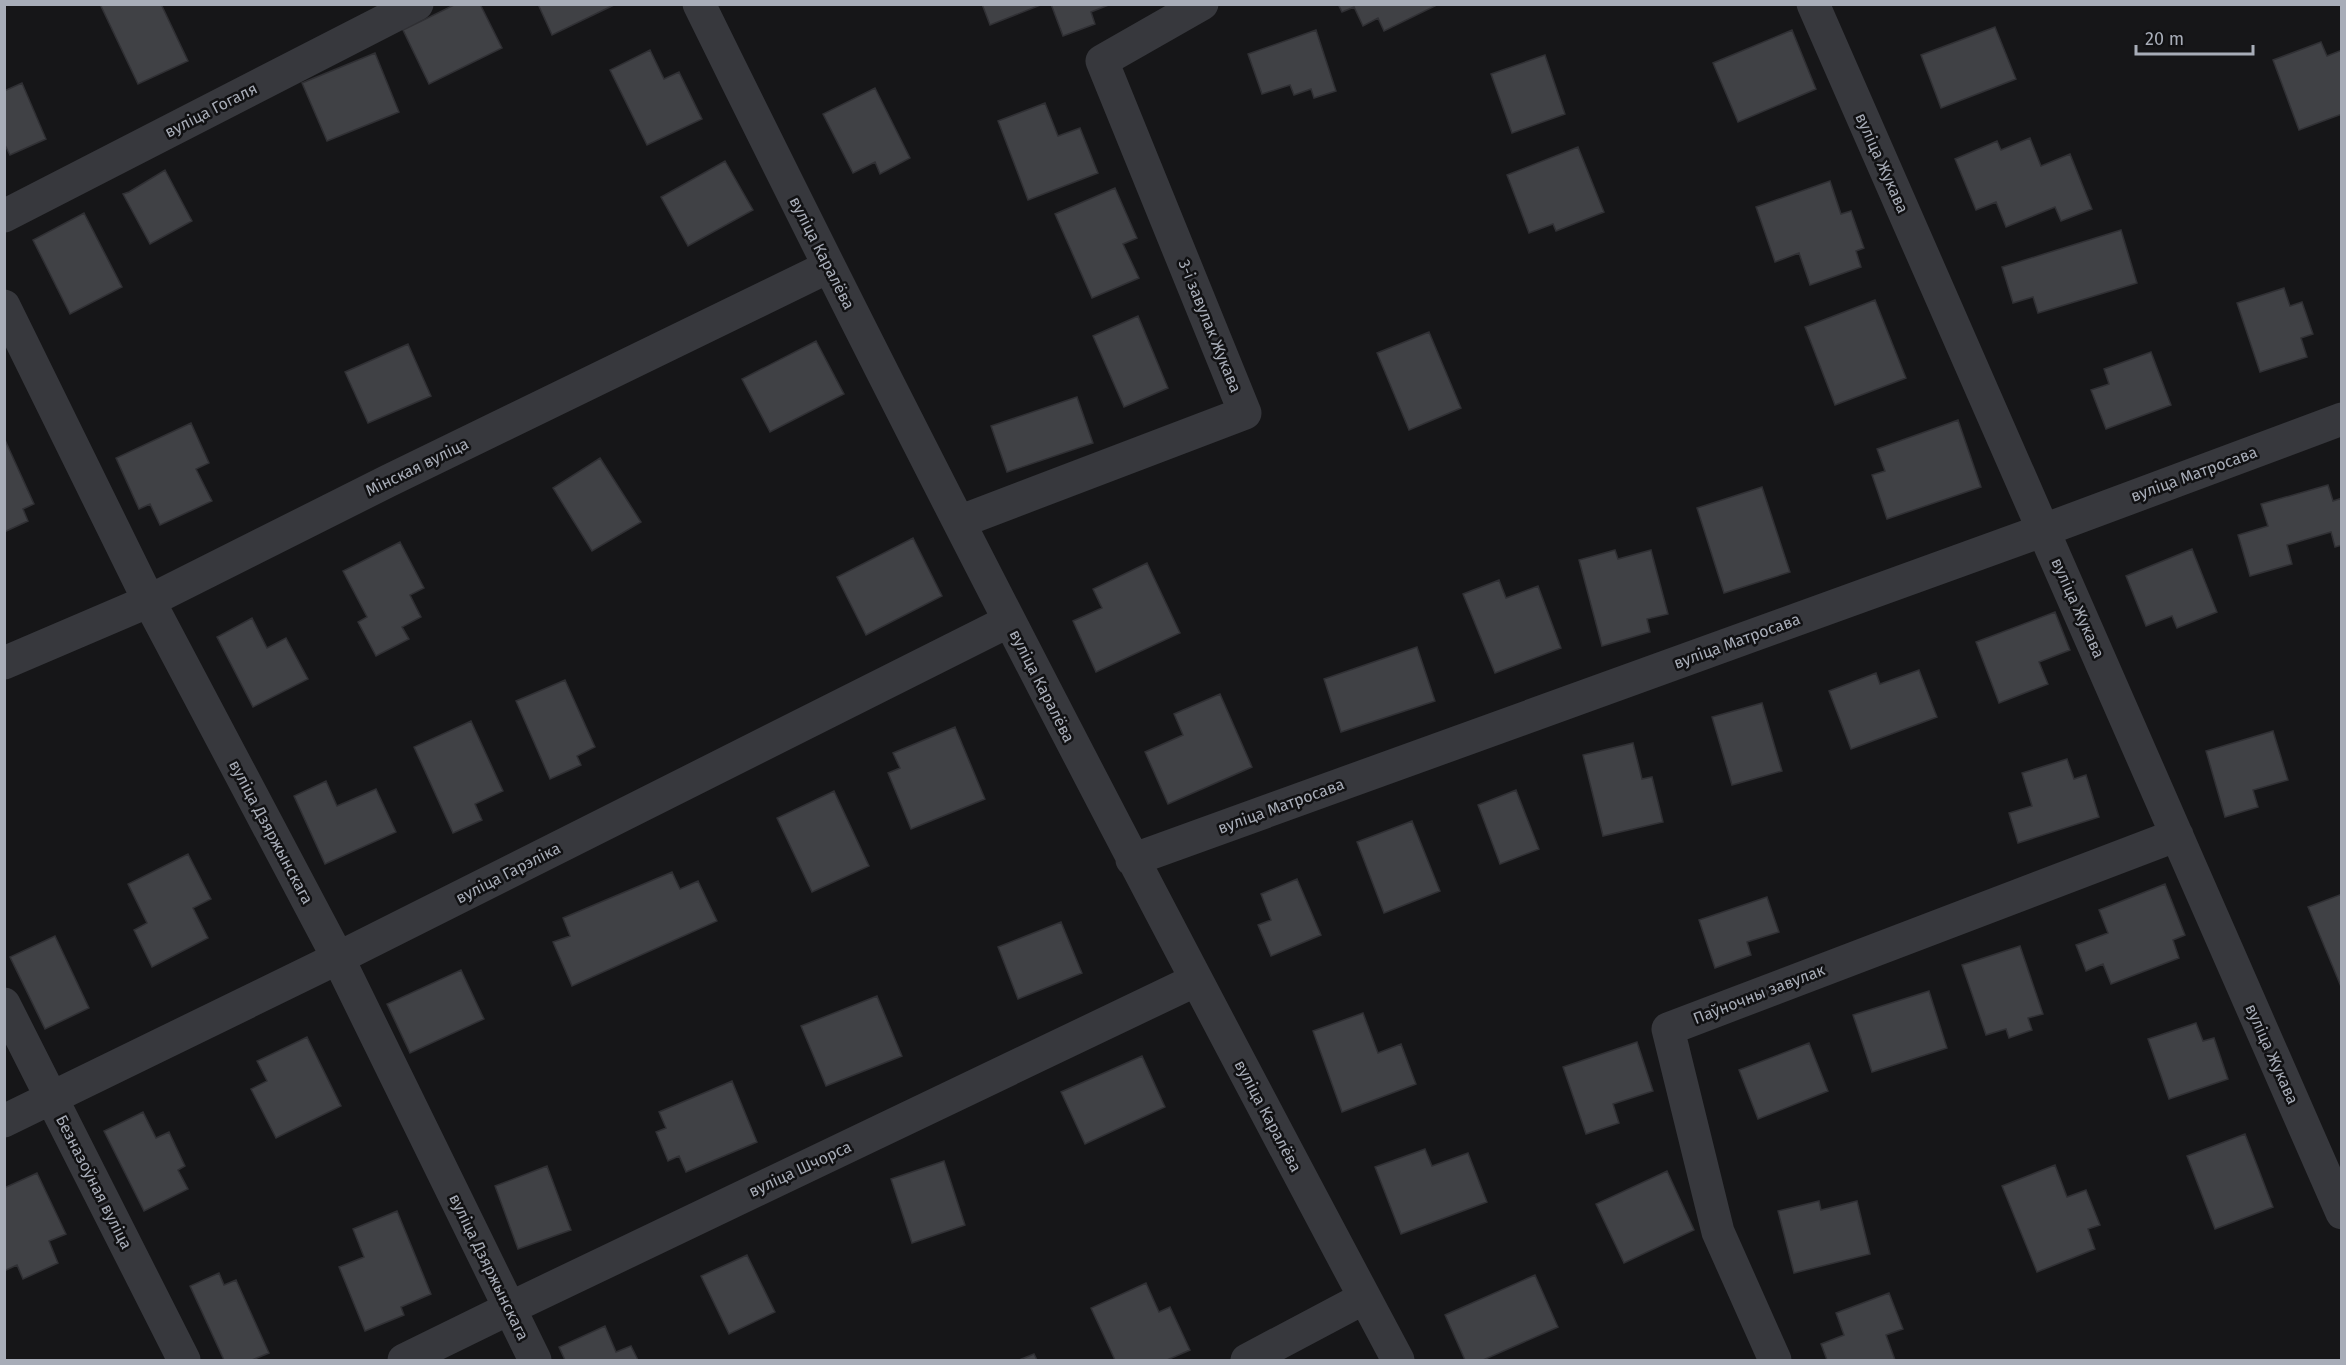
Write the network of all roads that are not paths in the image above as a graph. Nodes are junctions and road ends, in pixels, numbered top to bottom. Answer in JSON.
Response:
{"nodes":[{"id":1,"x":417,"y":4,"type":"edge"},
{"id":2,"x":699,"y":4,"type":"edge"},
{"id":3,"x":1202,"y":4,"type":"edge"},
{"id":4,"x":1813,"y":4,"type":"edge"},
{"id":5,"x":4,"y":216,"type":"edge"},
{"id":6,"x":828,"y":267,"type":"junction"},
{"id":7,"x":4,"y":306,"type":"edge"},
{"id":8,"x":2342,"y":419,"type":"edge"},
{"id":9,"x":959,"y":522,"type":"junction"},
{"id":10,"x":2044,"y":530,"type":"junction"},
{"id":11,"x":148,"y":601,"type":"junction"},
{"id":12,"x":1009,"y":621,"type":"junction"},
{"id":13,"x":4,"y":663,"type":"edge"},
{"id":14,"x":2177,"y":836,"type":"junction"},
{"id":15,"x":1132,"y":860,"type":"junction"},
{"id":16,"x":338,"y":958,"type":"junction"},
{"id":17,"x":1196,"y":980,"type":"junction"},
{"id":18,"x":4,"y":1004,"type":"edge"},
{"id":19,"x":52,"y":1098,"type":"junction"},
{"id":20,"x":4,"y":1121,"type":"edge"},
{"id":21,"x":2342,"y":1213,"type":"edge"},
{"id":22,"x":1364,"y":1298,"type":"junction"},
{"id":23,"x":510,"y":1308,"type":"junction"},
{"id":24,"x":184,"y":1360,"type":"edge"},
{"id":25,"x":404,"y":1360,"type":"edge"},
{"id":26,"x":535,"y":1360,"type":"edge"},
{"id":27,"x":1247,"y":1360,"type":"edge"},
{"id":28,"x":1398,"y":1360,"type":"edge"},
{"id":29,"x":1775,"y":1360,"type":"edge"}],
"edges":[{"from":1,"to":5,"type":"street","name":"вуліца Гогаля"},
{"from":2,"to":6,"type":"street","name":"вуліца Каралёва"},
{"from":3,"to":9,"type":"street","name":"3-і завулак Жукава"},
{"from":4,"to":10,"type":"street","name":"вуліца Жукава"},
{"from":6,"to":9,"type":"street","name":"вуліца Каралёва"},
{"from":6,"to":11,"type":"street","name":"Мінская вуліца"},
{"from":7,"to":11,"type":"street","name":"вуліца Дзяржынскага"},
{"from":8,"to":10,"type":"street","name":"вуліца Матросава"},
{"from":9,"to":12,"type":"street","name":"вуліца Каралёва"},
{"from":10,"to":14,"type":"street","name":"вуліца Жукава"},
{"from":10,"to":15,"type":"street","name":"вуліца Матросава"},
{"from":11,"to":13,"type":"street","name":"Мінская вуліца"},
{"from":11,"to":16,"type":"street","name":"вуліца Дзяржынскага"},
{"from":12,"to":15,"type":"street","name":"вуліца Каралёва"},
{"from":12,"to":16,"type":"street","name":"вуліца Гарэліка"},
{"from":14,"to":21,"type":"street","name":"вуліца Жукава"},
{"from":14,"to":29,"type":"street","name":"Паўночны завулак"},
{"from":15,"to":17,"type":"street","name":"вуліца Каралёва"},
{"from":16,"to":19,"type":"street","name":"вуліца Гарэліка"},
{"from":16,"to":23,"type":"street","name":"вуліца Дзяржынскага"},
{"from":17,"to":22,"type":"street","name":"вуліца Каралёва"},
{"from":17,"to":23,"type":"street","name":"вуліца Шчорса"},
{"from":18,"to":19,"type":"street","name":"Безназоўная вуліца"},
{"from":19,"to":20,"type":"street","name":"вуліца Гарэліка"},
{"from":19,"to":24,"type":"street","name":"Безназоўная вуліца"},
{"from":22,"to":27,"type":"street"},
{"from":22,"to":28,"type":"street","name":"вуліца Каралёва"},
{"from":23,"to":25,"type":"street","name":"вуліца Шчорса"},
{"from":23,"to":26,"type":"street","name":"вуліца Дзяржынскага"}]}
